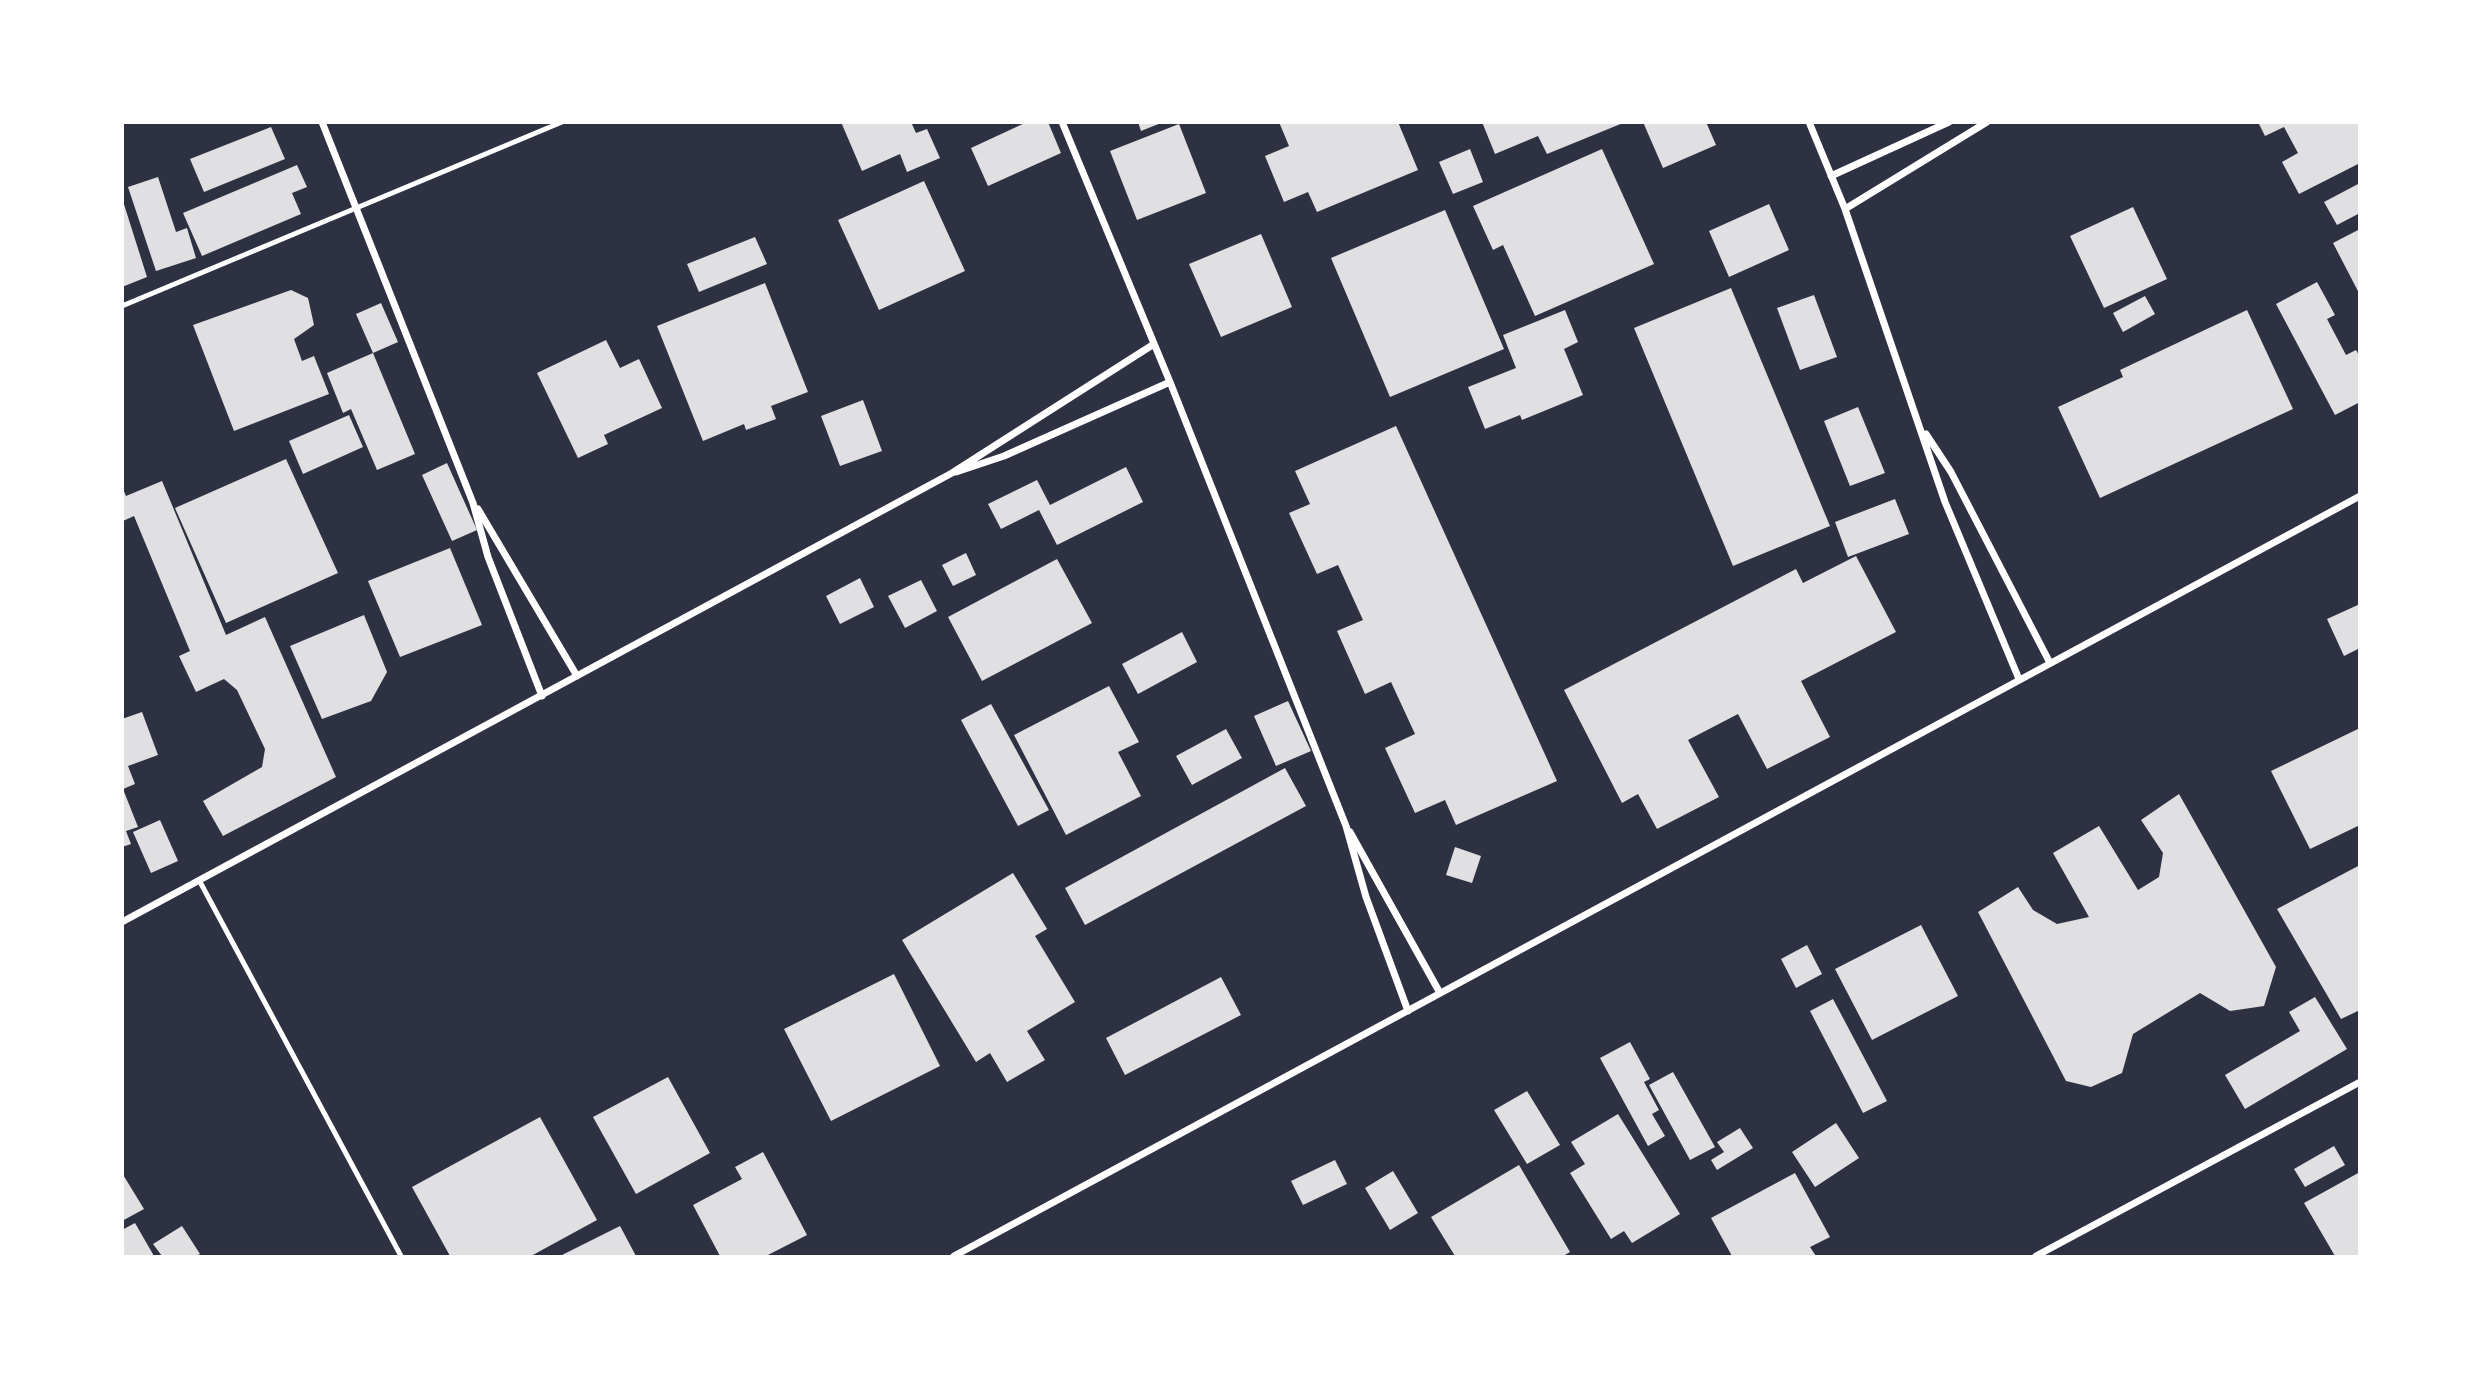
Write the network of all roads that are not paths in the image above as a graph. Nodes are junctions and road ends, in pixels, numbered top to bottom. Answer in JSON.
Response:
{"nodes":[{"id":1,"x":322,"y":122,"type":"edge"},
{"id":2,"x":562,"y":122,"type":"edge"},
{"id":3,"x":1062,"y":122,"type":"edge"},
{"id":4,"x":1809,"y":122,"type":"edge"},
{"id":5,"x":1949,"y":122,"type":"edge"},
{"id":6,"x":1987,"y":122,"type":"edge"},
{"id":7,"x":1831,"y":176,"type":"junction"},
{"id":8,"x":358,"y":208,"type":"junction"},
{"id":9,"x":1845,"y":209,"type":"junction"},
{"id":10,"x":122,"y":306,"type":"edge"},
{"id":11,"x":1154,"y":344,"type":"junction"},
{"id":12,"x":1170,"y":382,"type":"junction"},
{"id":13,"x":1922,"y":428,"type":"junction"},
{"id":14,"x":952,"y":473,"type":"junction"},
{"id":15,"x":2360,"y":496,"type":"edge"},
{"id":16,"x":474,"y":503,"type":"junction"},
{"id":17,"x":2050,"y":663,"type":"junction"},
{"id":18,"x":577,"y":676,"type":"junction"},
{"id":19,"x":2019,"y":679,"type":"junction"},
{"id":20,"x":542,"y":696,"type":"junction"},
{"id":21,"x":1346,"y":826,"type":"junction"},
{"id":22,"x":199,"y":880,"type":"junction"},
{"id":23,"x":122,"y":922,"type":"edge"},
{"id":24,"x":1440,"y":993,"type":"junction"},
{"id":25,"x":1408,"y":1011,"type":"junction"},
{"id":26,"x":2360,"y":1082,"type":"edge"},
{"id":27,"x":401,"y":1256,"type":"edge"},
{"id":28,"x":954,"y":1256,"type":"edge"},
{"id":29,"x":2036,"y":1256,"type":"edge"}],
"edges":[{"from":1,"to":8,"type":"street"},
{"from":2,"to":8,"type":"lane"},
{"from":3,"to":11,"type":"street"},
{"from":4,"to":7,"type":"street"},
{"from":5,"to":7,"type":"street"},
{"from":6,"to":9,"type":"street"},
{"from":7,"to":9,"type":"street"},
{"from":8,"to":10,"type":"lane"},
{"from":8,"to":16,"type":"street"},
{"from":9,"to":13,"type":"street"},
{"from":11,"to":12,"type":"street"},
{"from":11,"to":14,"type":"street"},
{"from":12,"to":14,"type":"street"},
{"from":12,"to":21,"type":"street"},
{"from":13,"to":17,"type":"street"},
{"from":13,"to":19,"type":"street"},
{"from":14,"to":18,"type":"street"},
{"from":15,"to":17,"type":"street"},
{"from":16,"to":18,"type":"street"},
{"from":16,"to":20,"type":"street"},
{"from":17,"to":19,"type":"street"},
{"from":18,"to":20,"type":"street"},
{"from":19,"to":24,"type":"street"},
{"from":20,"to":22,"type":"street"},
{"from":21,"to":24,"type":"street"},
{"from":21,"to":25,"type":"street"},
{"from":22,"to":23,"type":"street"},
{"from":22,"to":27,"type":"lane"},
{"from":24,"to":25,"type":"street"},
{"from":25,"to":28,"type":"street"},
{"from":26,"to":29,"type":"street"}]}
